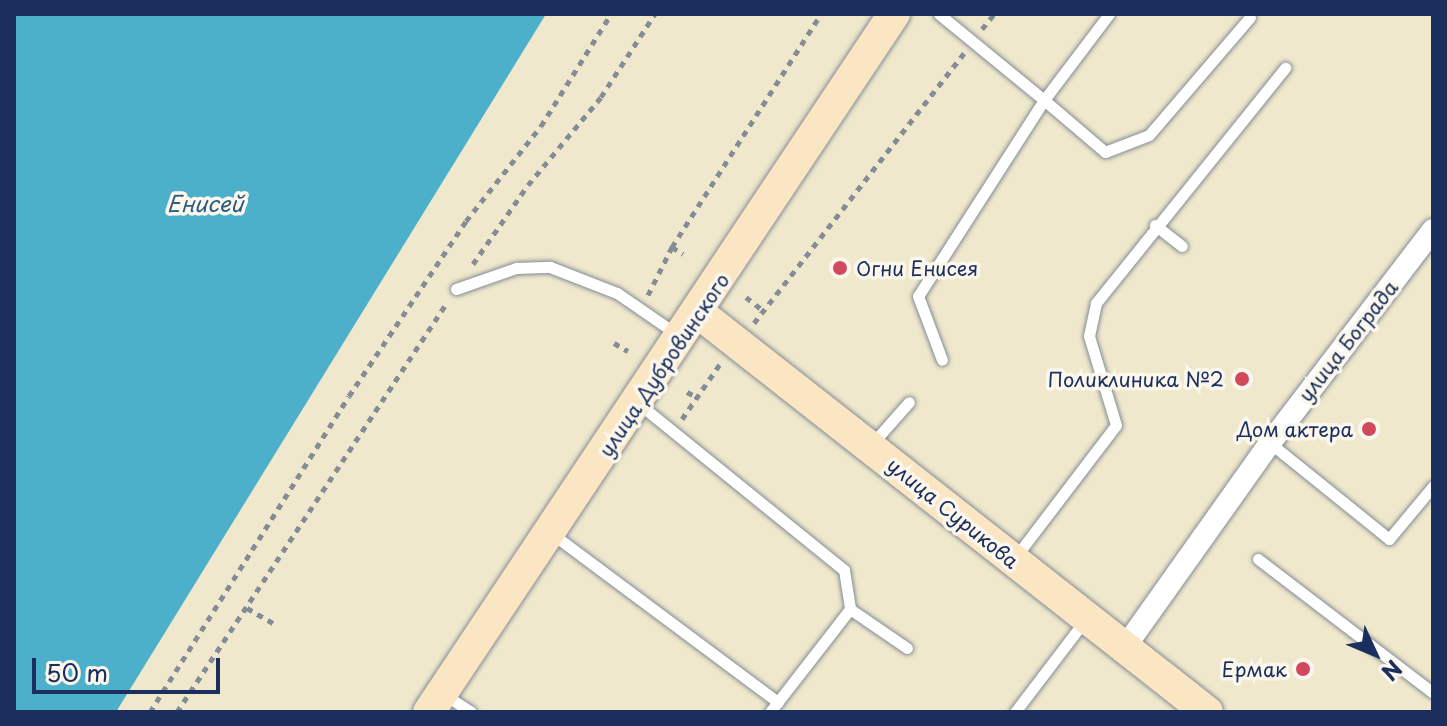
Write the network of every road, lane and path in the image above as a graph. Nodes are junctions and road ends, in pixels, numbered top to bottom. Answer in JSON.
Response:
{"nodes":[{"id":1,"x":611,"y":14,"type":"edge"},
{"id":2,"x":655,"y":14,"type":"edge"},
{"id":3,"x":821,"y":14,"type":"edge"},
{"id":4,"x":894,"y":14,"type":"edge"},
{"id":5,"x":939,"y":14,"type":"edge"},
{"id":6,"x":994,"y":14,"type":"edge"},
{"id":7,"x":1109,"y":14,"type":"edge"},
{"id":8,"x":1250,"y":17,"type":"dead end"},
{"id":9,"x":974,"y":40,"type":"junction"},
{"id":10,"x":1285,"y":68,"type":"dead end"},
{"id":11,"x":1044,"y":100,"type":"junction"},
{"id":12,"x":1155,"y":225,"type":"junction"},
{"id":13,"x":1433,"y":230,"type":"edge"},
{"id":14,"x":1182,"y":246,"type":"dead end"},
{"id":15,"x":672,"y":247,"type":"junction"},
{"id":16,"x":683,"y":254,"type":"dead end"},
{"id":17,"x":456,"y":289,"type":"junction"},
{"id":18,"x":746,"y":297,"type":"dead end"},
{"id":19,"x":640,"y":310,"type":"junction"},
{"id":20,"x":764,"y":311,"type":"junction"},
{"id":21,"x":757,"y":319,"type":"dead end"},
{"id":22,"x":690,"y":326,"type":"junction"},
{"id":23,"x":614,"y":343,"type":"dead end"},
{"id":24,"x":628,"y":351,"type":"dead end"},
{"id":25,"x":942,"y":360,"type":"dead end"},
{"id":26,"x":721,"y":364,"type":"dead end"},
{"id":27,"x":687,"y":392,"type":"dead end"},
{"id":28,"x":697,"y":397,"type":"junction"},
{"id":29,"x":909,"y":402,"type":"dead end"},
{"id":30,"x":639,"y":403,"type":"junction"},
{"id":31,"x":675,"y":430,"type":"junction"},
{"id":32,"x":1270,"y":443,"type":"junction"},
{"id":33,"x":870,"y":446,"type":"junction"},
{"id":34,"x":1433,"y":486,"type":"edge"},
{"id":35,"x":550,"y":533,"type":"junction"},
{"id":36,"x":1258,"y":559,"type":"dead end"},
{"id":37,"x":1012,"y":561,"type":"junction"},
{"id":38,"x":247,"y":608,"type":"junction"},
{"id":39,"x":850,"y":609,"type":"junction"},
{"id":40,"x":1086,"y":619,"type":"junction"},
{"id":41,"x":273,"y":623,"type":"dead end"},
{"id":42,"x":1125,"y":647,"type":"junction"},
{"id":43,"x":907,"y":648,"type":"dead end"},
{"id":44,"x":1433,"y":693,"type":"edge"},
{"id":45,"x":436,"y":702,"type":"edge"},
{"id":46,"x":774,"y":707,"type":"edge"},
{"id":47,"x":150,"y":712,"type":"edge"},
{"id":48,"x":177,"y":712,"type":"edge"},
{"id":49,"x":471,"y":712,"type":"edge"},
{"id":50,"x":1015,"y":712,"type":"edge"},
{"id":51,"x":1207,"y":712,"type":"edge"}],
"edges":[{"from":1,"to":47,"type":"path"},
{"from":2,"to":17,"type":"path"},
{"from":3,"to":15,"type":"path"},
{"from":4,"to":22,"type":"main road","name":"улица Дубровинского"},
{"from":5,"to":9,"type":"lane"},
{"from":6,"to":9,"type":"path"},
{"from":7,"to":11,"type":"lane"},
{"from":8,"to":11,"type":"lane"},
{"from":9,"to":11,"type":"lane"},
{"from":9,"to":20,"type":"path"},
{"from":10,"to":12,"type":"lane"},
{"from":11,"to":25,"type":"lane"},
{"from":12,"to":14,"type":"lane"},
{"from":12,"to":37,"type":"lane"},
{"from":13,"to":32,"type":"street","name":"улица Бограда"},
{"from":15,"to":16,"type":"path"},
{"from":15,"to":19,"type":"path"},
{"from":17,"to":19,"type":"lane"},
{"from":17,"to":38,"type":"path"},
{"from":18,"to":20,"type":"path"},
{"from":19,"to":22,"type":"lane"},
{"from":20,"to":21,"type":"path"},
{"from":22,"to":30,"type":"main road","name":"улица Дубровинского"},
{"from":22,"to":33,"type":"main road","name":"улица Сурикова"},
{"from":23,"to":24,"type":"path"},
{"from":26,"to":28,"type":"path"},
{"from":27,"to":28,"type":"path"},
{"from":28,"to":31,"type":"path"},
{"from":29,"to":33,"type":"lane"},
{"from":30,"to":31,"type":"lane"},
{"from":30,"to":35,"type":"main road","name":"улица Дубровинского"},
{"from":31,"to":39,"type":"lane"},
{"from":32,"to":34,"type":"lane"},
{"from":32,"to":42,"type":"street","name":"улица Бограда"},
{"from":33,"to":37,"type":"main road","name":"улица Сурикова"},
{"from":35,"to":45,"type":"main road","name":"улица Дубровинского"},
{"from":35,"to":46,"type":"lane"},
{"from":36,"to":44,"type":"lane"},
{"from":37,"to":40,"type":"main road","name":"улица Сурикова"},
{"from":38,"to":41,"type":"path"},
{"from":38,"to":48,"type":"path"},
{"from":39,"to":43,"type":"lane"},
{"from":39,"to":46,"type":"lane"},
{"from":40,"to":42,"type":"main road","name":"улица Сурикова"},
{"from":40,"to":50,"type":"lane"},
{"from":42,"to":51,"type":"main road","name":"улица Сурикова"},
{"from":45,"to":49,"type":"lane"}]}
